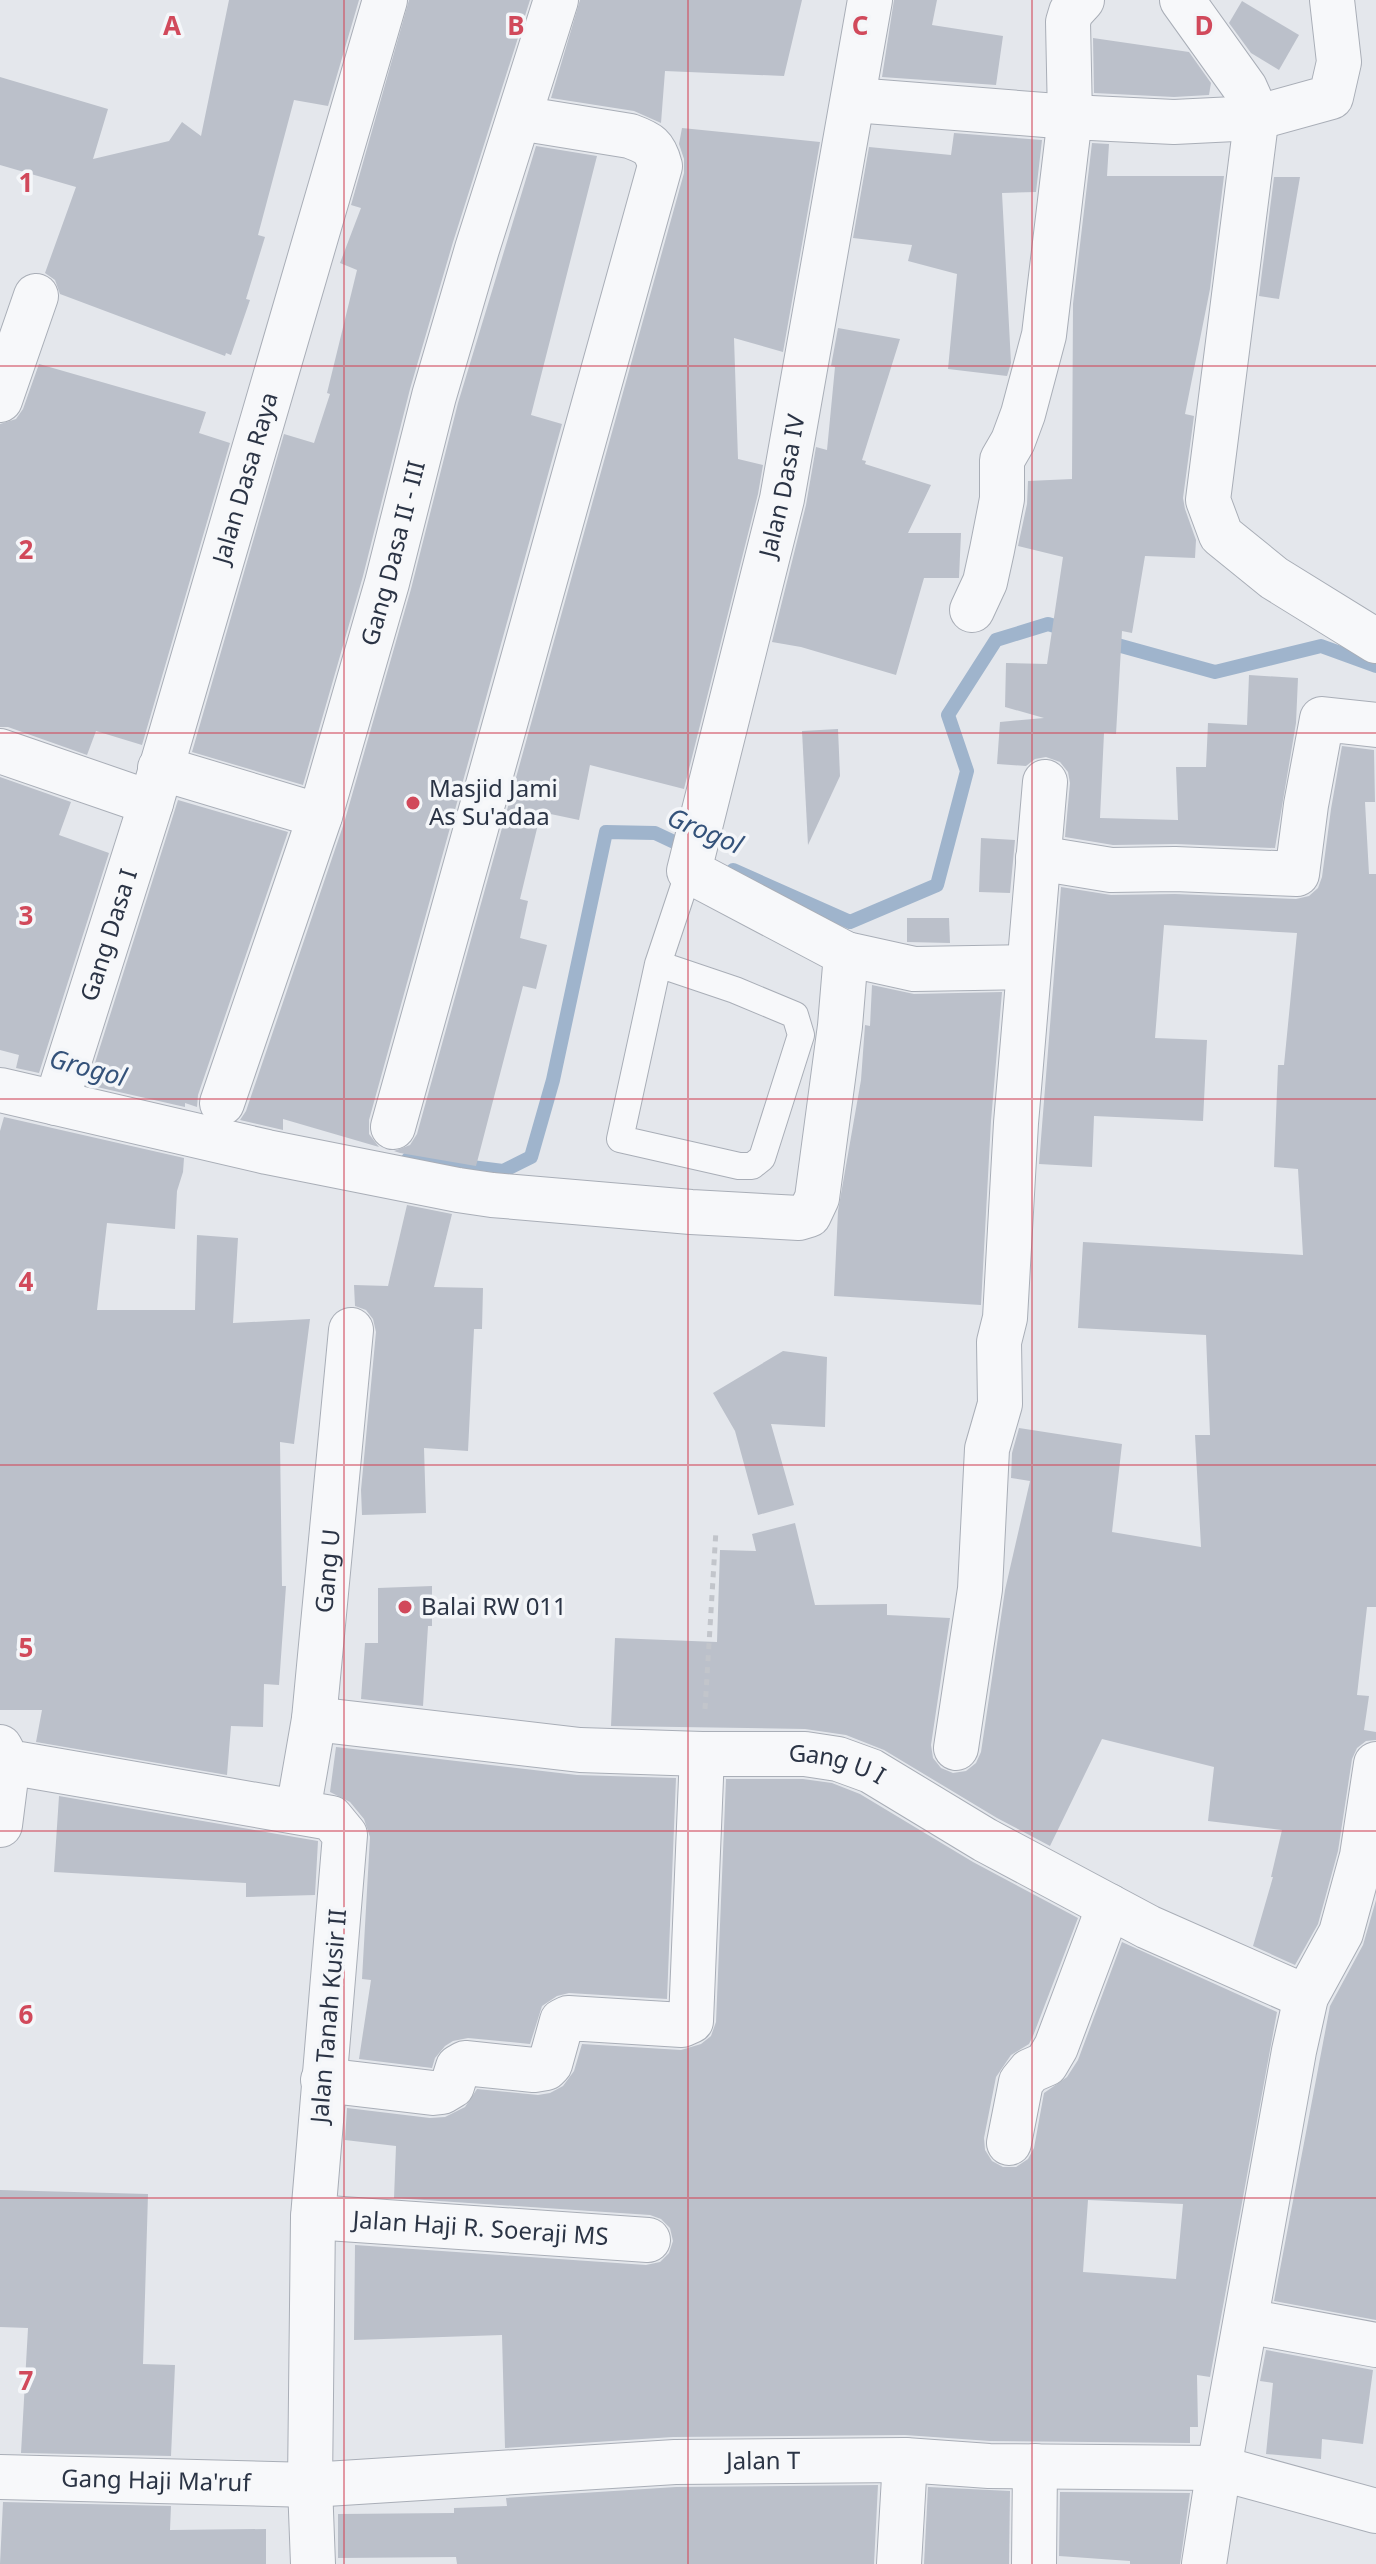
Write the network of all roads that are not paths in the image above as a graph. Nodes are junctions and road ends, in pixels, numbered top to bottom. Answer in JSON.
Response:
{"nodes":[{"id":1,"x":385,"y":0,"type":"edge"},
{"id":2,"x":556,"y":0,"type":"edge"},
{"id":3,"x":870,"y":0,"type":"edge"},
{"id":4,"x":1082,"y":0,"type":"edge"},
{"id":5,"x":1182,"y":0,"type":"edge"},
{"id":6,"x":1332,"y":0,"type":"edge"},
{"id":7,"x":854,"y":100,"type":"junction"},
{"id":8,"x":1070,"y":117,"type":"junction"},
{"id":9,"x":519,"y":118,"type":"junction"},
{"id":10,"x":1255,"y":118,"type":"junction"},
{"id":11,"x":36,"y":296,"type":"dead end"},
{"id":12,"x":0,"y":400,"type":"edge"},
{"id":13,"x":972,"y":610,"type":"dead end"},
{"id":14,"x":1376,"y":641,"type":"edge"},
{"id":15,"x":1376,"y":725,"type":"edge"},
{"id":16,"x":0,"y":751,"type":"edge"},
{"id":17,"x":1045,"y":782,"type":"dead end"},
{"id":18,"x":155,"y":786,"type":"junction"},
{"id":19,"x":320,"y":816,"type":"junction"},
{"id":20,"x":1038,"y":858,"type":"junction"},
{"id":21,"x":690,"y":868,"type":"junction"},
{"id":22,"x":846,"y":954,"type":"junction"},
{"id":23,"x":658,"y":964,"type":"junction"},
{"id":24,"x":1029,"y":967,"type":"junction"},
{"id":25,"x":61,"y":1088,"type":"junction"},
{"id":26,"x":0,"y":1090,"type":"edge"},
{"id":27,"x":222,"y":1103,"type":"dead end"},
{"id":28,"x":393,"y":1127,"type":"dead end"},
{"id":29,"x":351,"y":1330,"type":"dead end"},
{"id":30,"x":314,"y":1719,"type":"junction"},
{"id":31,"x":956,"y":1748,"type":"dead end"},
{"id":32,"x":4,"y":1754,"type":"edge"},
{"id":33,"x":702,"y":1754,"type":"junction"},
{"id":34,"x":1376,"y":1764,"type":"edge"},
{"id":35,"x":298,"y":1811,"type":"junction"},
{"id":36,"x":0,"y":1825,"type":"edge"},
{"id":37,"x":1369,"y":1857,"type":"edge"},
{"id":38,"x":1109,"y":1906,"type":"junction"},
{"id":39,"x":1306,"y":1997,"type":"junction"},
{"id":40,"x":323,"y":2080,"type":"junction"},
{"id":41,"x":1009,"y":2143,"type":"dead end"},
{"id":42,"x":313,"y":2217,"type":"junction"},
{"id":43,"x":648,"y":2240,"type":"dead end"},
{"id":44,"x":1246,"y":2321,"type":"junction"},
{"id":45,"x":1376,"y":2345,"type":"edge"},
{"id":46,"x":905,"y":2460,"type":"junction"},
{"id":47,"x":1035,"y":2466,"type":"junction"},
{"id":48,"x":1219,"y":2468,"type":"junction"},
{"id":49,"x":0,"y":2477,"type":"edge"},
{"id":50,"x":310,"y":2485,"type":"junction"},
{"id":51,"x":1376,"y":2511,"type":"edge"},
{"id":52,"x":313,"y":2564,"type":"edge"},
{"id":53,"x":899,"y":2564,"type":"edge"},
{"id":54,"x":1034,"y":2564,"type":"edge"},
{"id":55,"x":1204,"y":2564,"type":"edge"}],
"edges":[{"from":1,"to":18,"type":"street","name":"Jalan Dasa Raya"},
{"from":2,"to":9,"type":"street","name":"Gang Dasa II - III"},
{"from":3,"to":7,"type":"street","name":"Jalan Dasa IV"},
{"from":4,"to":8,"type":"street"},
{"from":5,"to":10,"type":"street"},
{"from":6,"to":10,"type":"street"},
{"from":7,"to":8,"type":"street"},
{"from":7,"to":21,"type":"street","name":"Jalan Dasa IV"},
{"from":8,"to":10,"type":"street"},
{"from":8,"to":13,"type":"street"},
{"from":9,"to":19,"type":"street","name":"Gang Dasa II - III"},
{"from":9,"to":28,"type":"street"},
{"from":10,"to":14,"type":"street"},
{"from":11,"to":12,"type":"street"},
{"from":15,"to":20,"type":"street"},
{"from":16,"to":18,"type":"street"},
{"from":17,"to":20,"type":"street"},
{"from":18,"to":19,"type":"street"},
{"from":18,"to":25,"type":"street","name":"Gang Dasa I"},
{"from":19,"to":27,"type":"street","name":"Gang Dasa II - III"},
{"from":20,"to":24,"type":"street"},
{"from":21,"to":22,"type":"street"},
{"from":21,"to":23,"type":"lane","name":"Jalan Dasa IV"},
{"from":22,"to":24,"type":"street"},
{"from":22,"to":25,"type":"street"},
{"from":23,"to":23,"type":"lane","name":"Jalan Dasa IV"},
{"from":24,"to":31,"type":"street"},
{"from":25,"to":26,"type":"street"},
{"from":29,"to":30,"type":"street","name":"Gang U"},
{"from":30,"to":33,"type":"street","name":"Gang U I"},
{"from":30,"to":35,"type":"street","name":"Gang U"},
{"from":32,"to":35,"type":"street","name":"Jalan Tanah Kusir II"},
{"from":32,"to":36,"type":"street"},
{"from":33,"to":38,"type":"street","name":"Gang U I"},
{"from":33,"to":40,"type":"street"},
{"from":34,"to":37,"type":"street"},
{"from":35,"to":40,"type":"street","name":"Jalan Tanah Kusir II"},
{"from":37,"to":39,"type":"street"},
{"from":38,"to":39,"type":"street","name":"Gang U I"},
{"from":38,"to":41,"type":"street"},
{"from":39,"to":44,"type":"street"},
{"from":40,"to":42,"type":"street","name":"Jalan Tanah Kusir II"},
{"from":42,"to":43,"type":"street","name":"Jalan Haji R. Soeraji MS"},
{"from":42,"to":50,"type":"street","name":"Jalan Tanah Kusir II"},
{"from":44,"to":45,"type":"street"},
{"from":44,"to":48,"type":"street"},
{"from":46,"to":47,"type":"street","name":"Jalan T"},
{"from":46,"to":50,"type":"street","name":"Jalan T"},
{"from":46,"to":53,"type":"street"},
{"from":47,"to":48,"type":"street","name":"Jalan T"},
{"from":47,"to":54,"type":"street"},
{"from":48,"to":51,"type":"street","name":"Jalan T"},
{"from":48,"to":55,"type":"street"},
{"from":49,"to":50,"type":"street","name":"Gang Haji Ma'ruf"},
{"from":50,"to":52,"type":"street","name":"Jalan Tanah Kusir II"}]}
